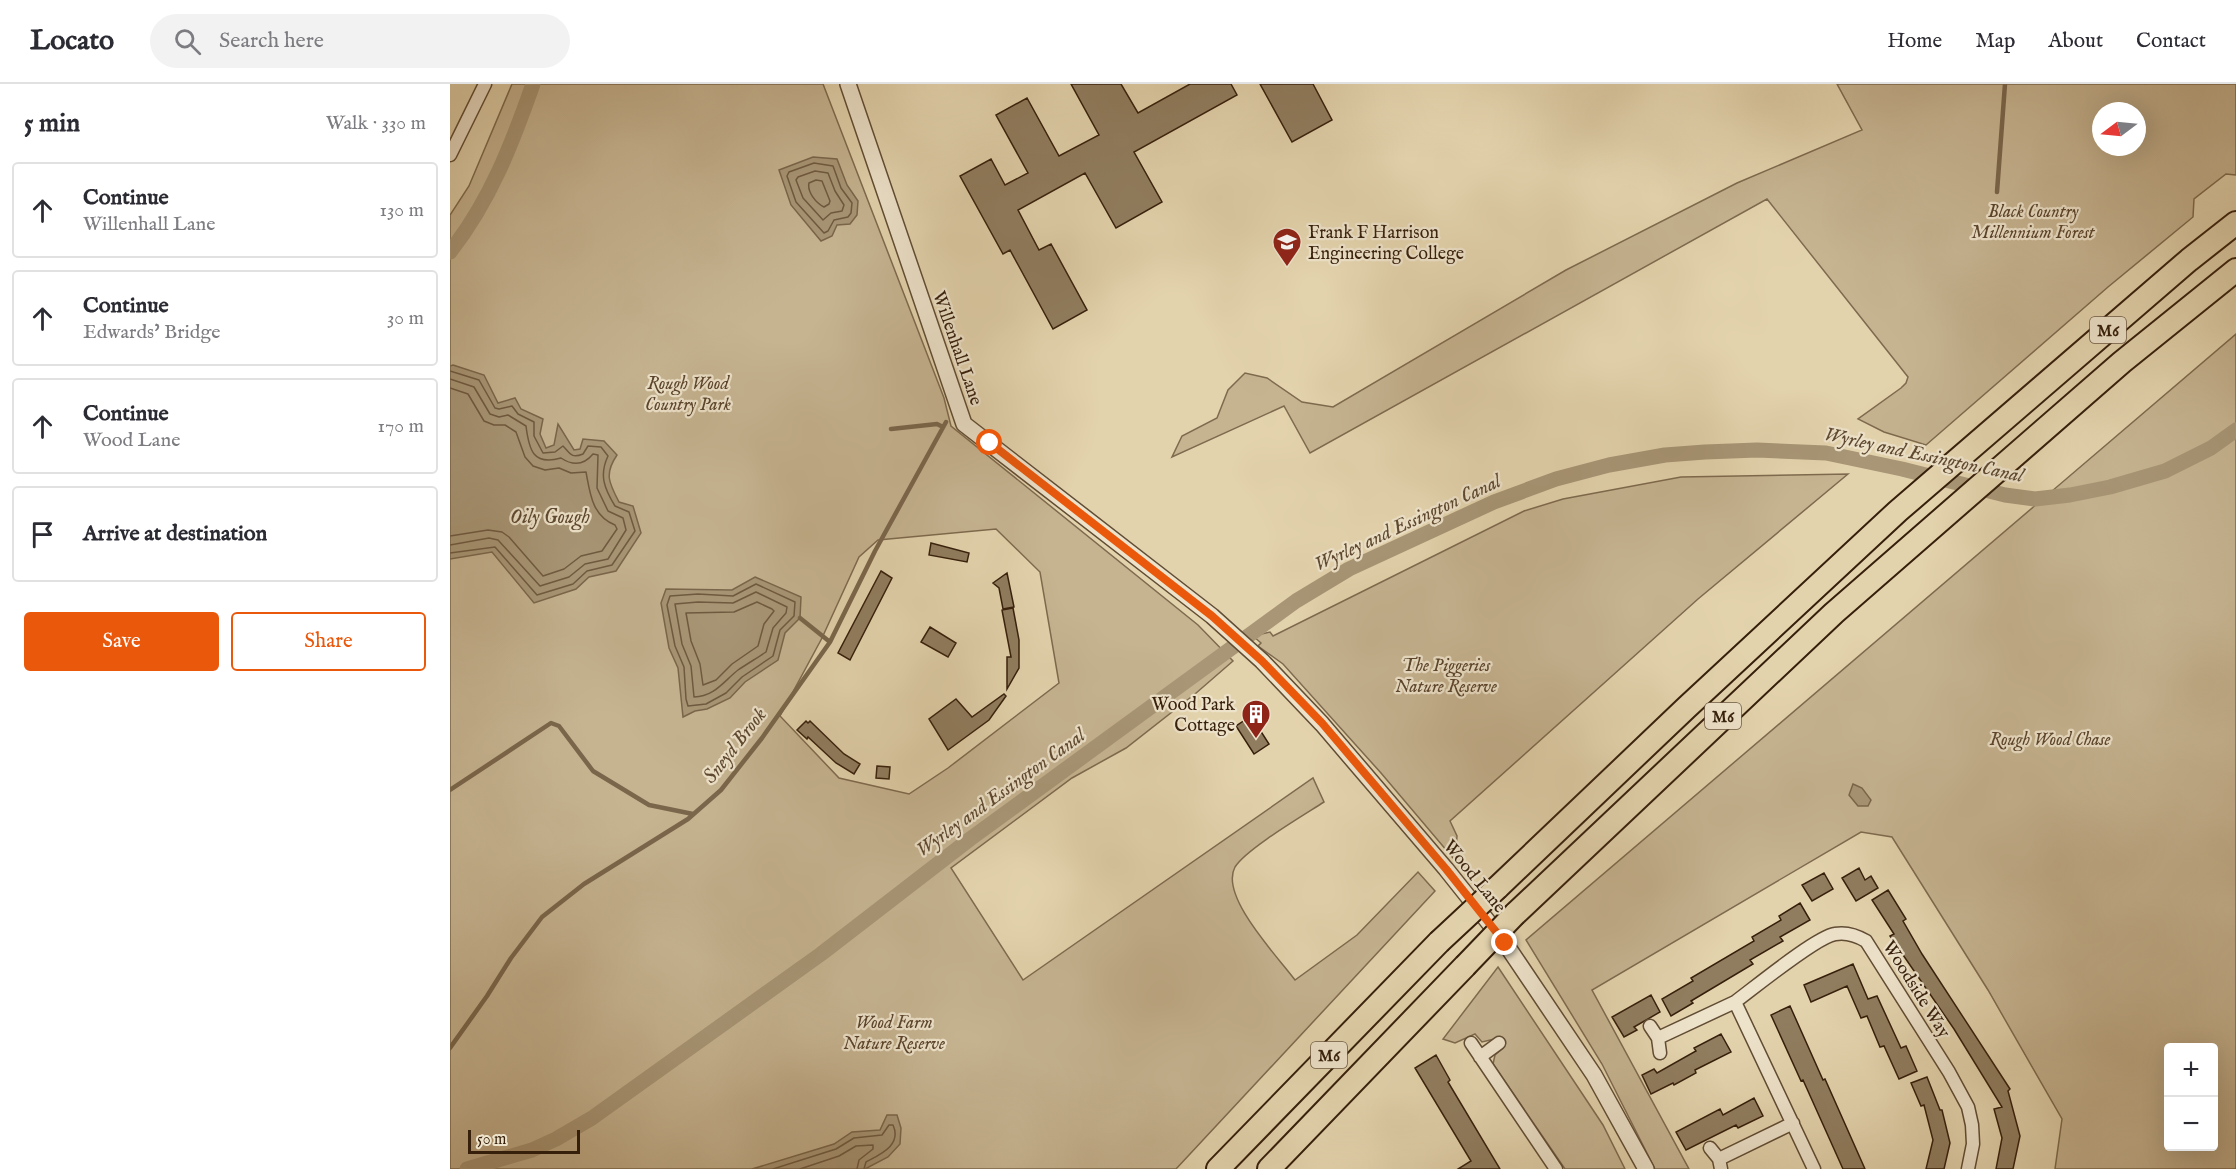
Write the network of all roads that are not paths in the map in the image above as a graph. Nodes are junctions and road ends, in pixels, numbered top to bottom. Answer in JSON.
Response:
{"nodes":[{"id":1,"x":485,"y":84,"type":"edge"},
{"id":2,"x":848,"y":84,"type":"edge"},
{"id":3,"x":450,"y":155,"type":"edge"},
{"id":4,"x":2236,"y":223,"type":"edge"},
{"id":5,"x":2236,"y":270,"type":"edge"},
{"id":6,"x":1262,"y":661,"type":"joint"},
{"id":7,"x":1735,"y":1002,"type":"junction"},
{"id":8,"x":1650,"y":1026,"type":"dead end"},
{"id":9,"x":1658,"y":1038,"type":"junction"},
{"id":10,"x":1471,"y":1043,"type":"dead end"},
{"id":11,"x":1499,"y":1043,"type":"dead end"},
{"id":12,"x":1660,"y":1053,"type":"dead end"},
{"id":13,"x":1480,"y":1058,"type":"junction"},
{"id":14,"x":1793,"y":1123,"type":"junction"},
{"id":15,"x":1710,"y":1148,"type":"dead end"},
{"id":16,"x":1720,"y":1164,"type":"edge"},
{"id":17,"x":1218,"y":1169,"type":"edge"},
{"id":18,"x":1269,"y":1169,"type":"edge"},
{"id":19,"x":1556,"y":1169,"type":"edge"},
{"id":20,"x":1646,"y":1169,"type":"edge"},
{"id":21,"x":1814,"y":1169,"type":"edge"},
{"id":22,"x":1968,"y":1169,"type":"edge"}],
"edges":[{"from":1,"to":3,"type":"street"},
{"from":2,"to":6,"type":"street","name":"Willenhall Lane"},
{"from":4,"to":17,"type":"highway","number":"M6","bridge":true},
{"from":5,"to":18,"type":"highway","number":"M6","bridge":true},
{"from":6,"to":20,"type":"street","name":"Wood Lane"},
{"from":7,"to":9,"type":"street","name":"Woodside Way"},
{"from":7,"to":14,"type":"street"},
{"from":7,"to":22,"type":"street","name":"Woodside Way"},
{"from":8,"to":9,"type":"street"},
{"from":9,"to":12,"type":"street"},
{"from":10,"to":13,"type":"street"},
{"from":11,"to":13,"type":"street"},
{"from":13,"to":19,"type":"street"},
{"from":14,"to":16,"type":"street"},
{"from":14,"to":21,"type":"street"},
{"from":15,"to":16,"type":"street"}]}
